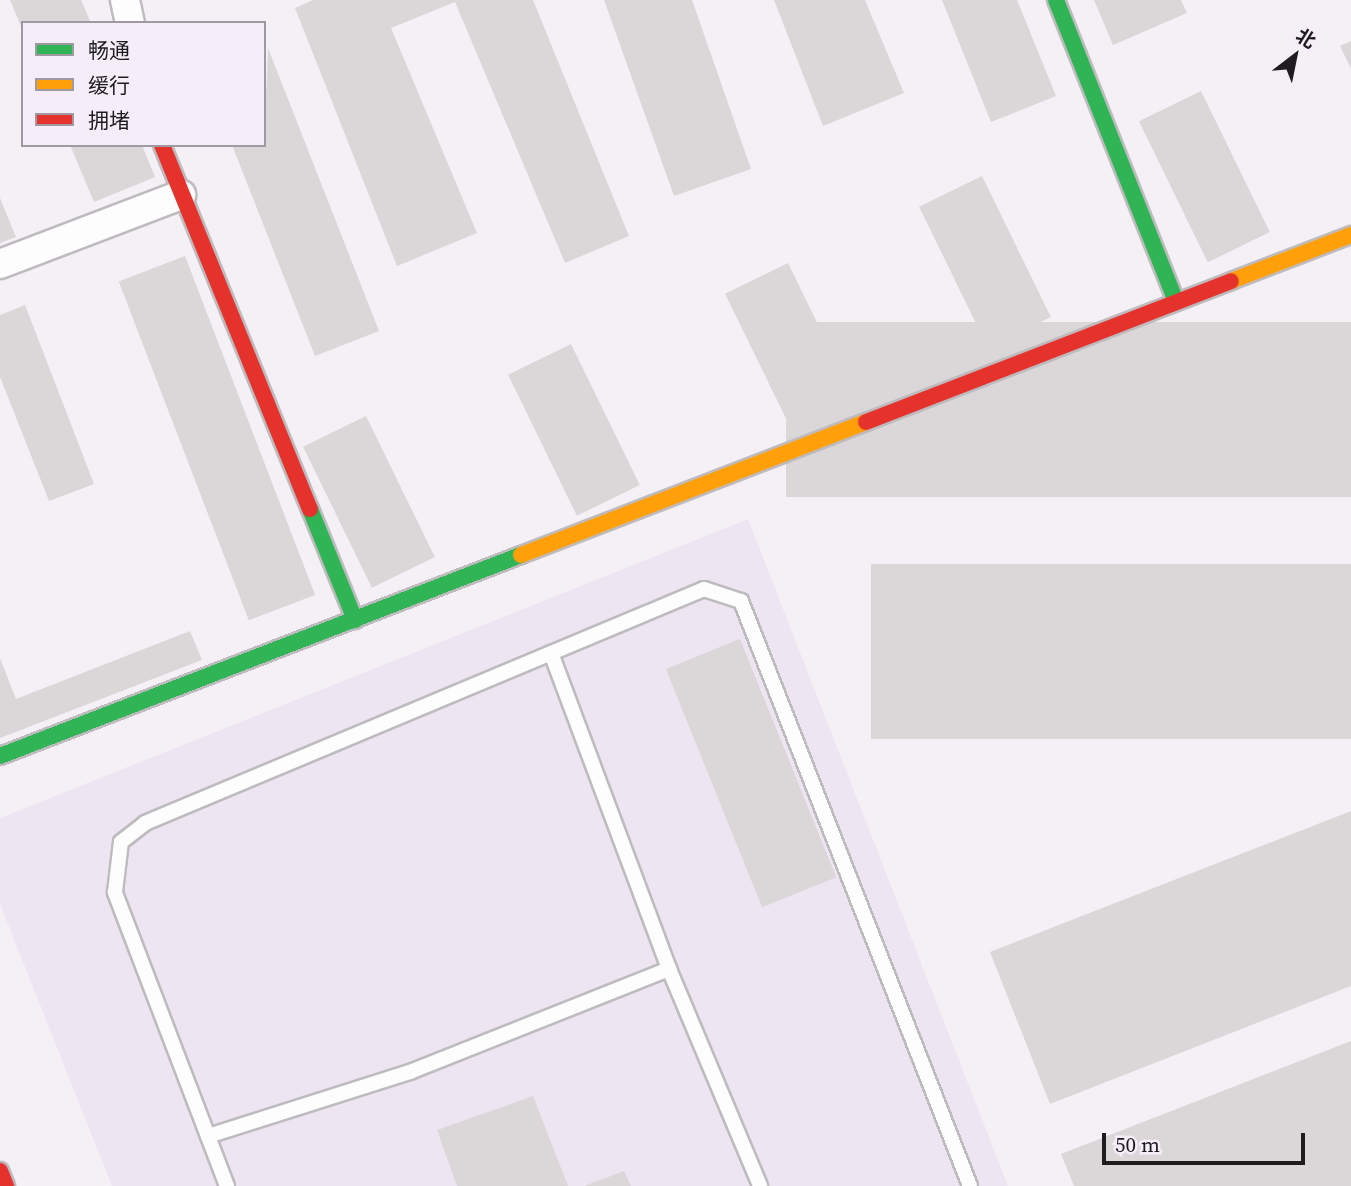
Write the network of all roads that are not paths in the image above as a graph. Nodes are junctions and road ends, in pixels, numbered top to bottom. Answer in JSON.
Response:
{"nodes":[{"id":1,"x":125,"y":0,"type":"edge"},
{"id":2,"x":1056,"y":0,"type":"edge"},
{"id":3,"x":130,"y":21,"type":"edge"},
{"id":4,"x":163,"y":147,"type":"edge"},
{"id":5,"x":181,"y":195,"type":"junction"},
{"id":6,"x":1351,"y":235,"type":"edge"},
{"id":7,"x":0,"y":264,"type":"edge"},
{"id":8,"x":1176,"y":302,"type":"junction"},
{"id":9,"x":355,"y":620,"type":"junction"},
{"id":10,"x":551,"y":653,"type":"junction"},
{"id":11,"x":0,"y":756,"type":"edge"},
{"id":12,"x":670,"y":969,"type":"junction"},
{"id":13,"x":208,"y":1136,"type":"junction"},
{"id":14,"x":0,"y":1171,"type":"edge"},
{"id":15,"x":6,"y":1186,"type":"edge"},
{"id":16,"x":227,"y":1186,"type":"edge"},
{"id":17,"x":760,"y":1186,"type":"edge"},
{"id":18,"x":970,"y":1186,"type":"edge"}],
"edges":[{"from":1,"to":3,"type":"street"},
{"from":2,"to":8,"type":"street"},
{"from":4,"to":5,"type":"street"},
{"from":5,"to":7,"type":"street"},
{"from":5,"to":9,"type":"street"},
{"from":6,"to":8,"type":"street"},
{"from":8,"to":9,"type":"street"},
{"from":9,"to":11,"type":"street"},
{"from":10,"to":12,"type":"lane"},
{"from":10,"to":13,"type":"lane"},
{"from":10,"to":18,"type":"lane"},
{"from":12,"to":13,"type":"lane"},
{"from":12,"to":17,"type":"lane"},
{"from":13,"to":16,"type":"lane"},
{"from":14,"to":15,"type":"street"}]}
